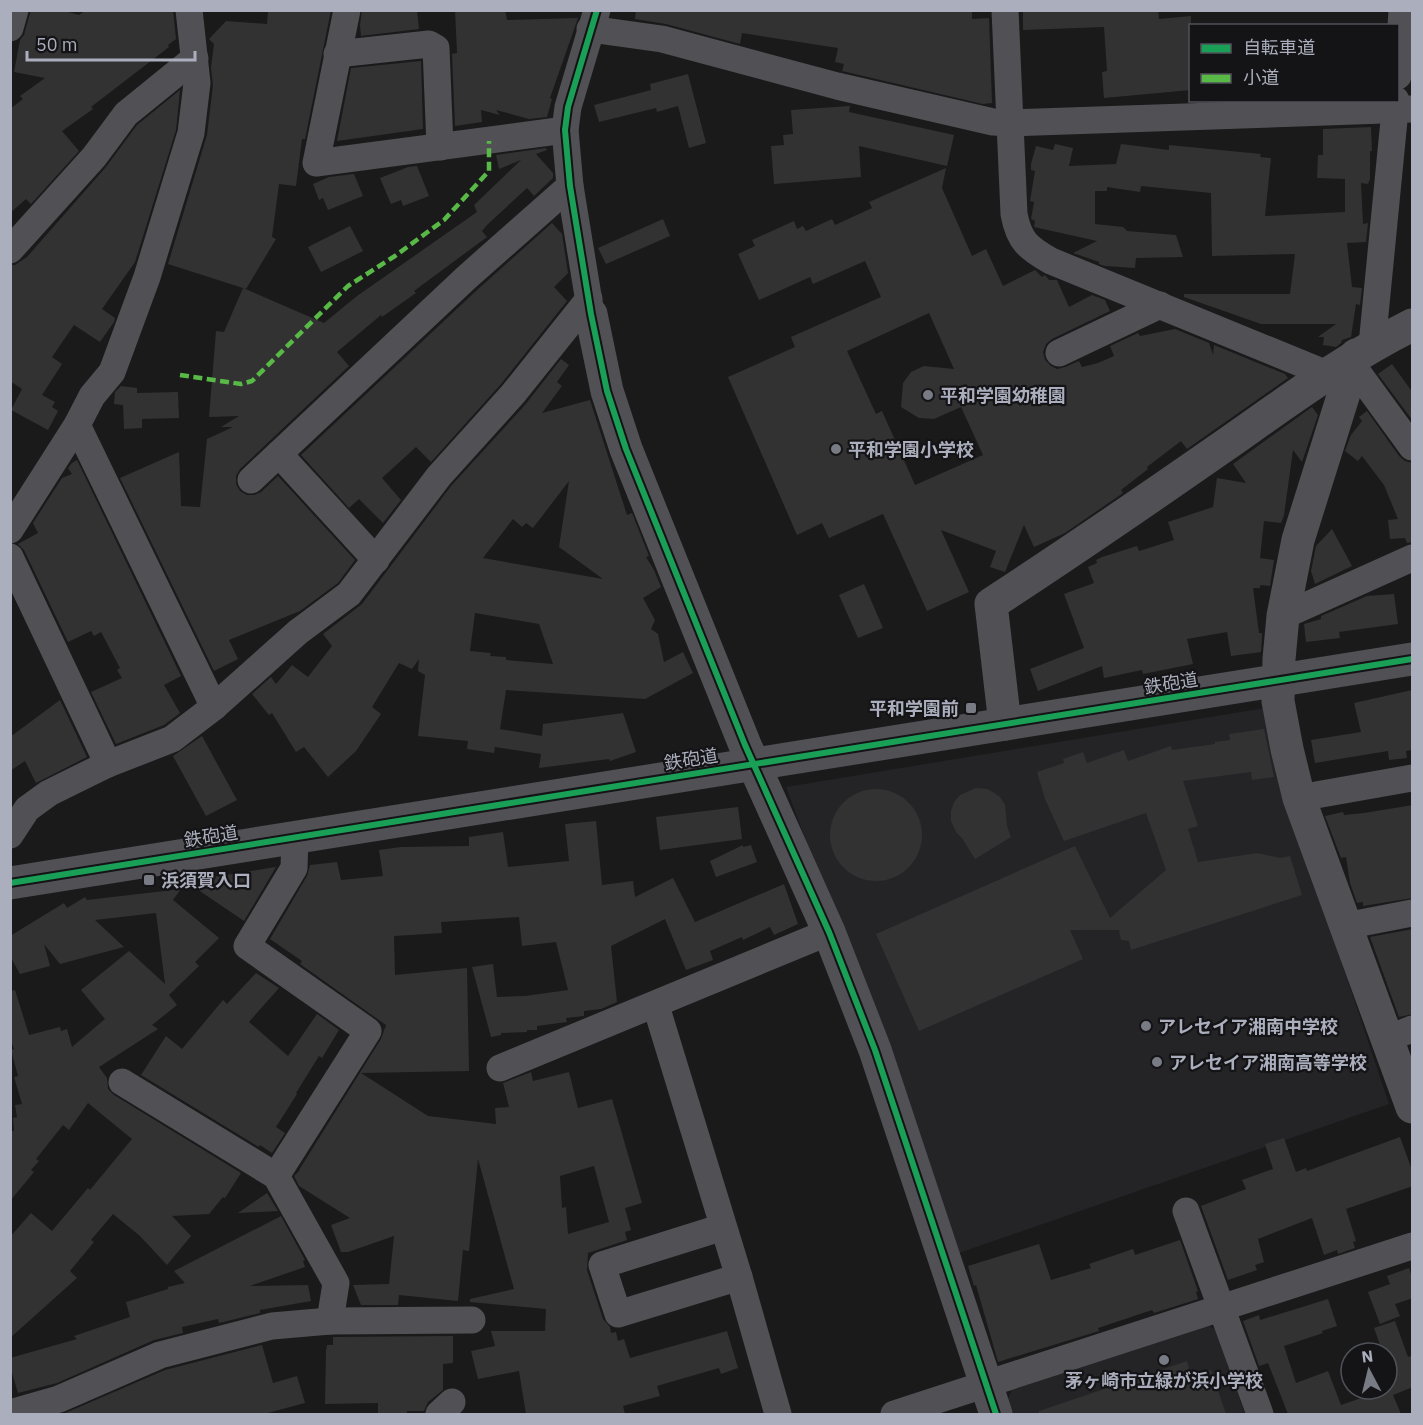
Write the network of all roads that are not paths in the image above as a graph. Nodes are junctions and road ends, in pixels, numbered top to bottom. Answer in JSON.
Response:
{"nodes":[{"id":1,"x":189,"y":10,"type":"edge"},
{"id":2,"x":347,"y":10,"type":"edge"},
{"id":3,"x":1005,"y":10,"type":"edge"},
{"id":4,"x":1402,"y":10,"type":"edge"},
{"id":5,"x":594,"y":20,"type":"edge"},
{"id":6,"x":337,"y":54,"type":"junction"},
{"id":7,"x":195,"y":58,"type":"junction"},
{"id":8,"x":1399,"y":60,"type":"edge"},
{"id":9,"x":1401,"y":106,"type":"edge"},
{"id":10,"x":1011,"y":123,"type":"junction"},
{"id":11,"x":565,"y":130,"type":"junction"},
{"id":12,"x":440,"y":147,"type":"junction"},
{"id":13,"x":570,"y":186,"type":"junction"},
{"id":14,"x":10,"y":250,"type":"edge"},
{"id":15,"x":1160,"y":305,"type":"junction"},
{"id":16,"x":590,"y":306,"type":"junction"},
{"id":17,"x":1413,"y":325,"type":"edge"},
{"id":18,"x":1059,"y":354,"type":"dead end"},
{"id":19,"x":1352,"y":360,"type":"junction"},
{"id":20,"x":77,"y":425,"type":"junction"},
{"id":21,"x":1413,"y":447,"type":"edge"},
{"id":22,"x":279,"y":454,"type":"junction"},
{"id":23,"x":251,"y":480,"type":"dead end"},
{"id":24,"x":10,"y":531,"type":"edge"},
{"id":25,"x":10,"y":557,"type":"edge"},
{"id":26,"x":1413,"y":558,"type":"edge"},
{"id":27,"x":376,"y":560,"type":"junction"},
{"id":28,"x":1283,"y":616,"type":"junction"},
{"id":29,"x":1413,"y":659,"type":"edge"},
{"id":30,"x":1280,"y":681,"type":"junction"},
{"id":31,"x":213,"y":707,"type":"junction"},
{"id":32,"x":1005,"y":724,"type":"junction"},
{"id":33,"x":108,"y":764,"type":"junction"},
{"id":34,"x":753,"y":764,"type":"junction"},
{"id":35,"x":1413,"y":778,"type":"edge"},
{"id":36,"x":1299,"y":798,"type":"junction"},
{"id":37,"x":10,"y":835,"type":"edge"},
{"id":38,"x":295,"y":838,"type":"junction"},
{"id":39,"x":10,"y":884,"type":"edge"},
{"id":40,"x":1413,"y":913,"type":"edge"},
{"id":41,"x":1345,"y":926,"type":"junction"},
{"id":42,"x":829,"y":932,"type":"junction"},
{"id":43,"x":656,"y":1005,"type":"junction"},
{"id":44,"x":1400,"y":1034,"type":"edge"},
{"id":45,"x":500,"y":1068,"type":"dead end"},
{"id":46,"x":122,"y":1082,"type":"dead end"},
{"id":47,"x":1413,"y":1107,"type":"edge"},
{"id":48,"x":276,"y":1176,"type":"junction"},
{"id":49,"x":1186,"y":1210,"type":"dead end"},
{"id":50,"x":723,"y":1227,"type":"junction"},
{"id":51,"x":1413,"y":1246,"type":"edge"},
{"id":52,"x":739,"y":1277,"type":"junction"},
{"id":53,"x":1222,"y":1308,"type":"junction"},
{"id":54,"x":472,"y":1320,"type":"dead end"},
{"id":55,"x":330,"y":1321,"type":"junction"},
{"id":56,"x":987,"y":1384,"type":"junction"},
{"id":57,"x":10,"y":1413,"type":"edge"},
{"id":58,"x":778,"y":1414,"type":"edge"},
{"id":59,"x":894,"y":1414,"type":"edge"},
{"id":60,"x":996,"y":1414,"type":"edge"},
{"id":61,"x":1260,"y":1414,"type":"edge"}],
"edges":[{"from":1,"to":7,"type":"street"},
{"from":2,"to":6,"type":"street"},
{"from":3,"to":10,"type":"street"},
{"from":4,"to":8,"type":"street"},
{"from":5,"to":10,"type":"street"},
{"from":5,"to":11,"type":"street"},
{"from":6,"to":12,"type":"street"},
{"from":6,"to":12,"type":"street"},
{"from":7,"to":14,"type":"street"},
{"from":7,"to":20,"type":"street"},
{"from":9,"to":10,"type":"street"},
{"from":9,"to":19,"type":"street"},
{"from":10,"to":15,"type":"street"},
{"from":11,"to":12,"type":"street"},
{"from":11,"to":13,"type":"street"},
{"from":13,"to":16,"type":"street"},
{"from":13,"to":22,"type":"street"},
{"from":15,"to":18,"type":"street"},
{"from":15,"to":19,"type":"street"},
{"from":16,"to":27,"type":"street"},
{"from":16,"to":34,"type":"street"},
{"from":17,"to":19,"type":"street"},
{"from":19,"to":21,"type":"street"},
{"from":19,"to":28,"type":"street"},
{"from":19,"to":32,"type":"street"},
{"from":20,"to":24,"type":"street"},
{"from":20,"to":31,"type":"street"},
{"from":22,"to":23,"type":"street"},
{"from":22,"to":27,"type":"street"},
{"from":25,"to":33,"type":"street"},
{"from":26,"to":28,"type":"street"},
{"from":27,"to":31,"type":"street"},
{"from":28,"to":30,"type":"street"},
{"from":29,"to":30,"type":"street","name":"鉄砲道"},
{"from":30,"to":32,"type":"street","name":"鉄砲道"},
{"from":30,"to":36,"type":"street"},
{"from":31,"to":33,"type":"street"},
{"from":32,"to":34,"type":"street","name":"鉄砲道"},
{"from":33,"to":37,"type":"street"},
{"from":34,"to":38,"type":"street","name":"鉄砲道"},
{"from":34,"to":42,"type":"street"},
{"from":35,"to":36,"type":"street"},
{"from":36,"to":41,"type":"street"},
{"from":38,"to":39,"type":"street","name":"鉄砲道"},
{"from":38,"to":48,"type":"street"},
{"from":40,"to":41,"type":"street"},
{"from":41,"to":44,"type":"street"},
{"from":42,"to":43,"type":"street"},
{"from":42,"to":56,"type":"street"},
{"from":43,"to":45,"type":"street"},
{"from":43,"to":50,"type":"street"},
{"from":44,"to":47,"type":"street"},
{"from":46,"to":48,"type":"street"},
{"from":48,"to":55,"type":"street"},
{"from":49,"to":53,"type":"street"},
{"from":50,"to":52,"type":"street"},
{"from":50,"to":52,"type":"street"},
{"from":51,"to":53,"type":"street"},
{"from":52,"to":58,"type":"street"},
{"from":53,"to":56,"type":"street"},
{"from":53,"to":61,"type":"street"},
{"from":54,"to":55,"type":"street"},
{"from":55,"to":57,"type":"street"},
{"from":56,"to":59,"type":"street"},
{"from":56,"to":60,"type":"street"}]}
